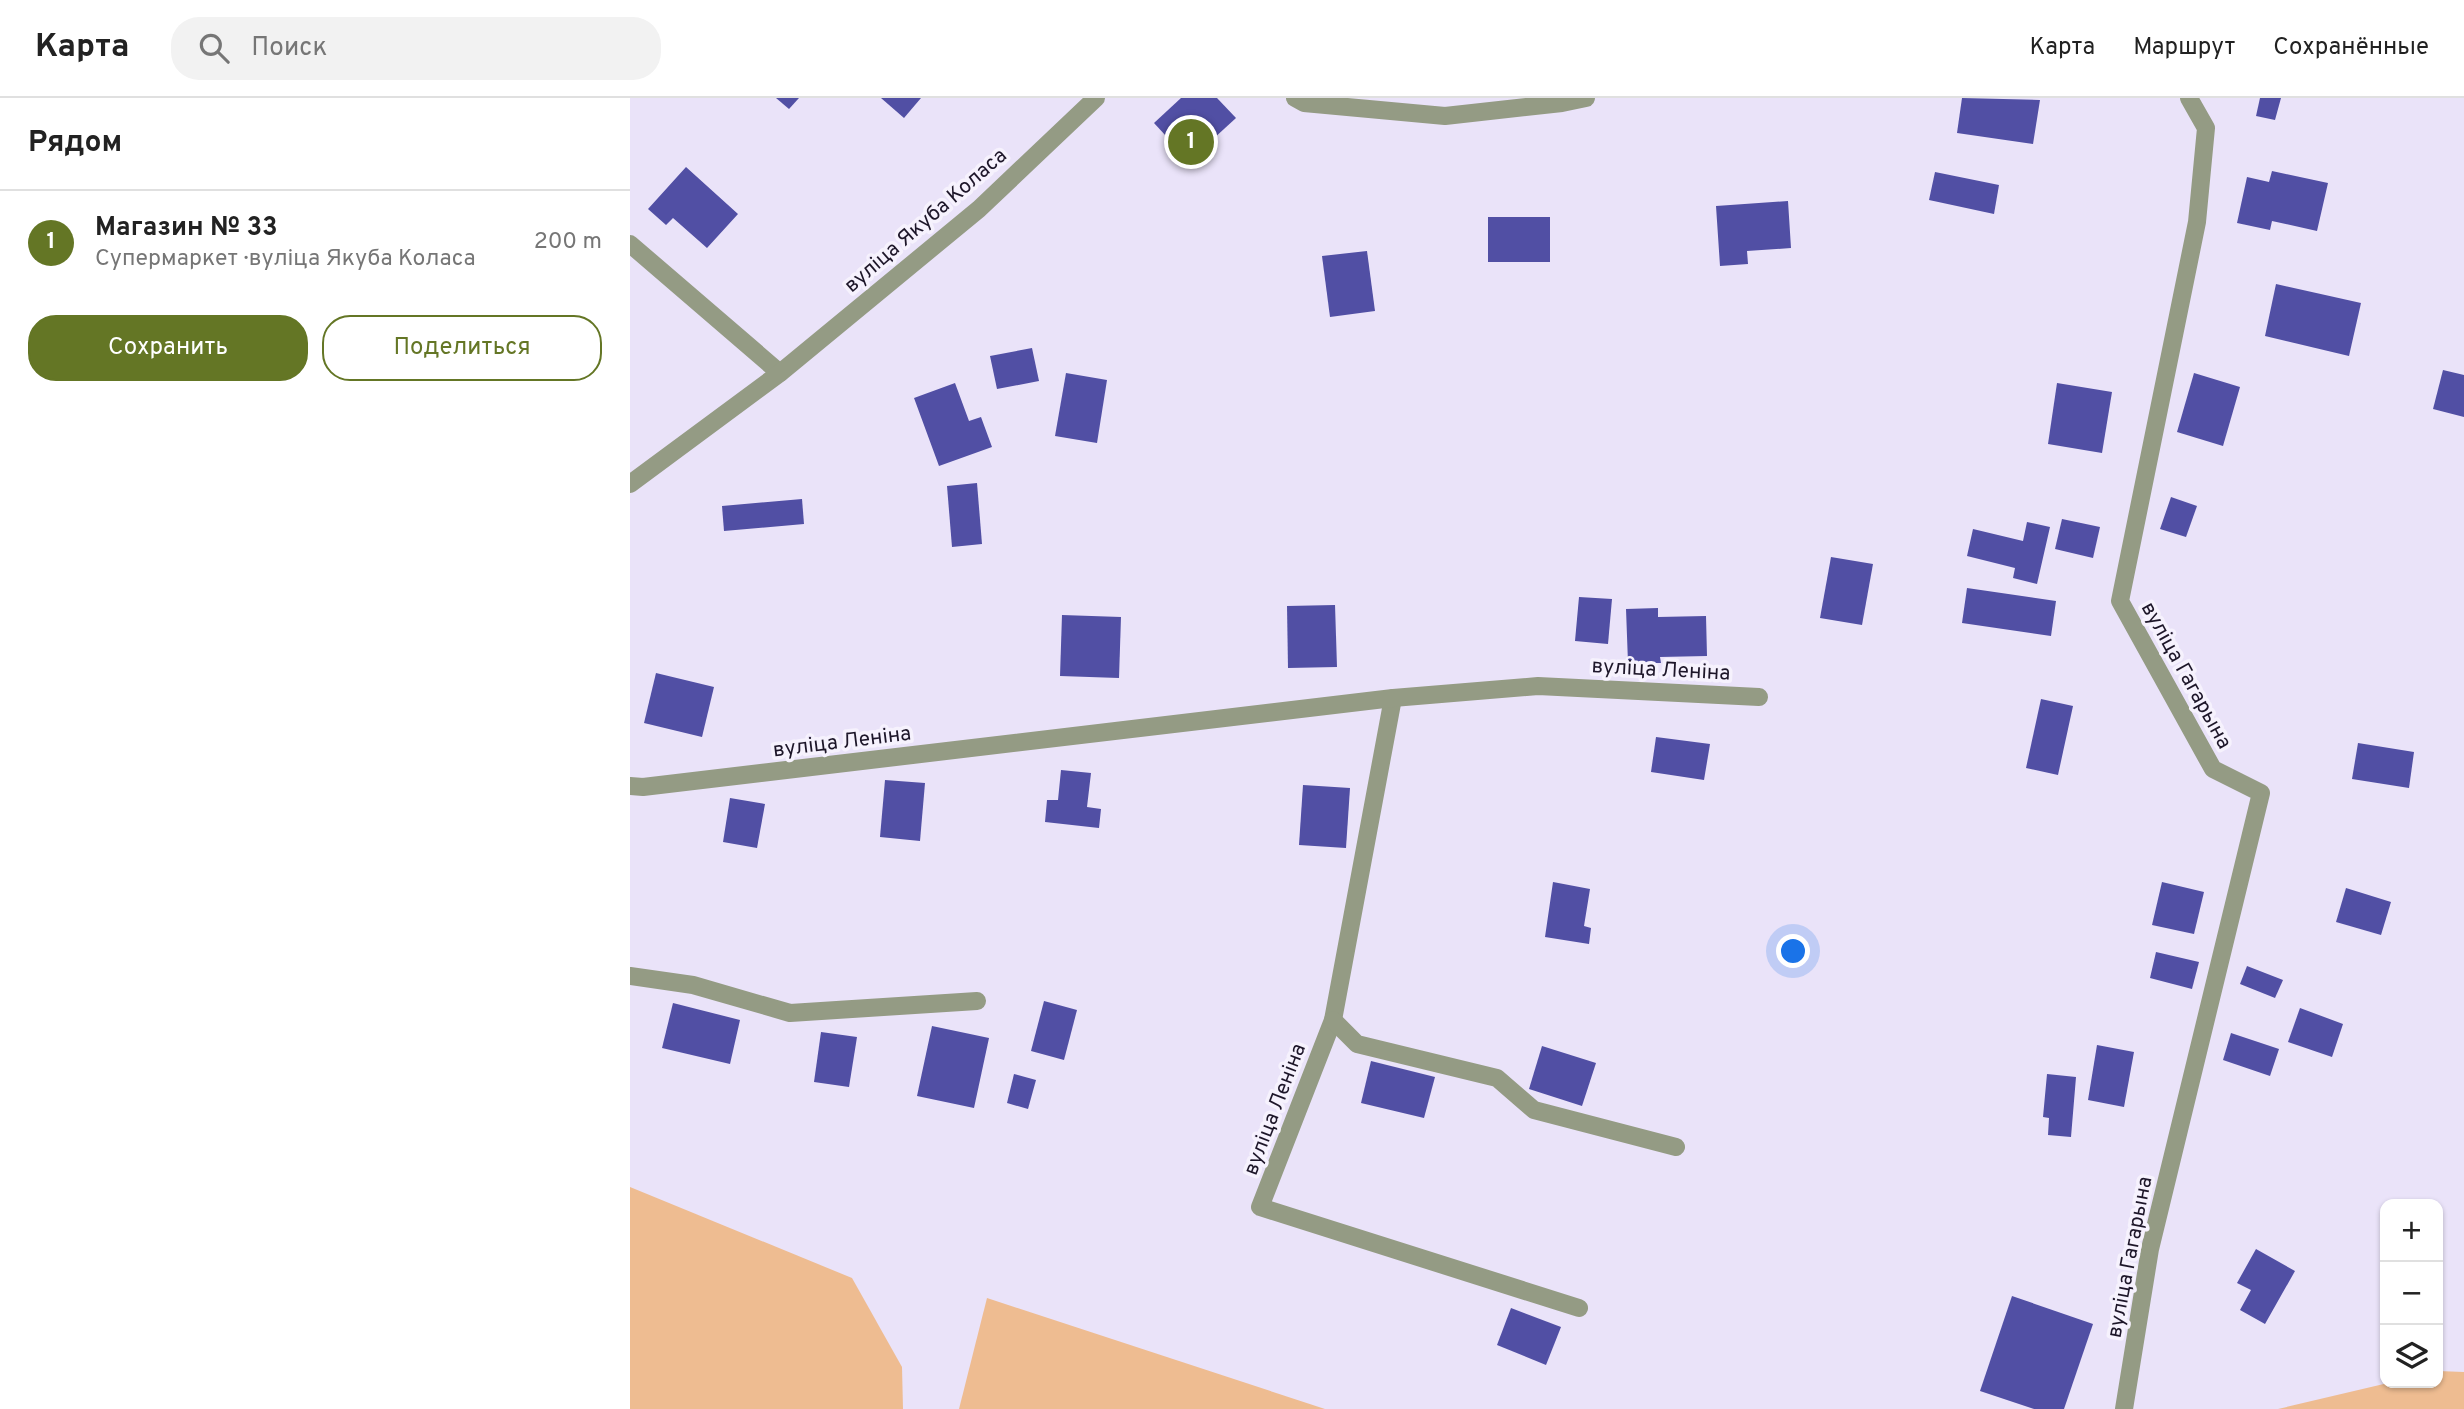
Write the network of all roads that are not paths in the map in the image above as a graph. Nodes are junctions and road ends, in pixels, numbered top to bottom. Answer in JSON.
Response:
{"nodes":[{"id":1,"x":1096,"y":98,"type":"edge"},
{"id":2,"x":1295,"y":98,"type":"edge"},
{"id":3,"x":1586,"y":98,"type":"edge"},
{"id":4,"x":2189,"y":98,"type":"edge"},
{"id":5,"x":630,"y":244,"type":"edge"},
{"id":6,"x":780,"y":373,"type":"junction"},
{"id":7,"x":630,"y":484,"type":"edge"},
{"id":8,"x":1759,"y":697,"type":"dead end"},
{"id":9,"x":1393,"y":698,"type":"junction"},
{"id":10,"x":630,"y":786,"type":"edge"},
{"id":11,"x":630,"y":976,"type":"edge"},
{"id":12,"x":977,"y":1001,"type":"dead end"},
{"id":13,"x":1333,"y":1020,"type":"junction"},
{"id":14,"x":1676,"y":1147,"type":"dead end"},
{"id":15,"x":1579,"y":1308,"type":"dead end"},
{"id":16,"x":2124,"y":1409,"type":"edge"}],
"edges":[{"from":1,"to":6,"type":"street","name":"вуліца Якуба Коласа"},
{"from":2,"to":3,"type":"street"},
{"from":4,"to":16,"type":"street","name":"вуліца Гагарына"},
{"from":5,"to":6,"type":"street"},
{"from":6,"to":7,"type":"street","name":"вуліца Якуба Коласа"},
{"from":8,"to":9,"type":"street","name":"вуліца Леніна"},
{"from":9,"to":10,"type":"street","name":"вуліца Леніна"},
{"from":9,"to":13,"type":"street","name":"вуліца Леніна"},
{"from":11,"to":12,"type":"street"},
{"from":13,"to":14,"type":"street"},
{"from":13,"to":15,"type":"street","name":"вуліца Леніна"}]}
